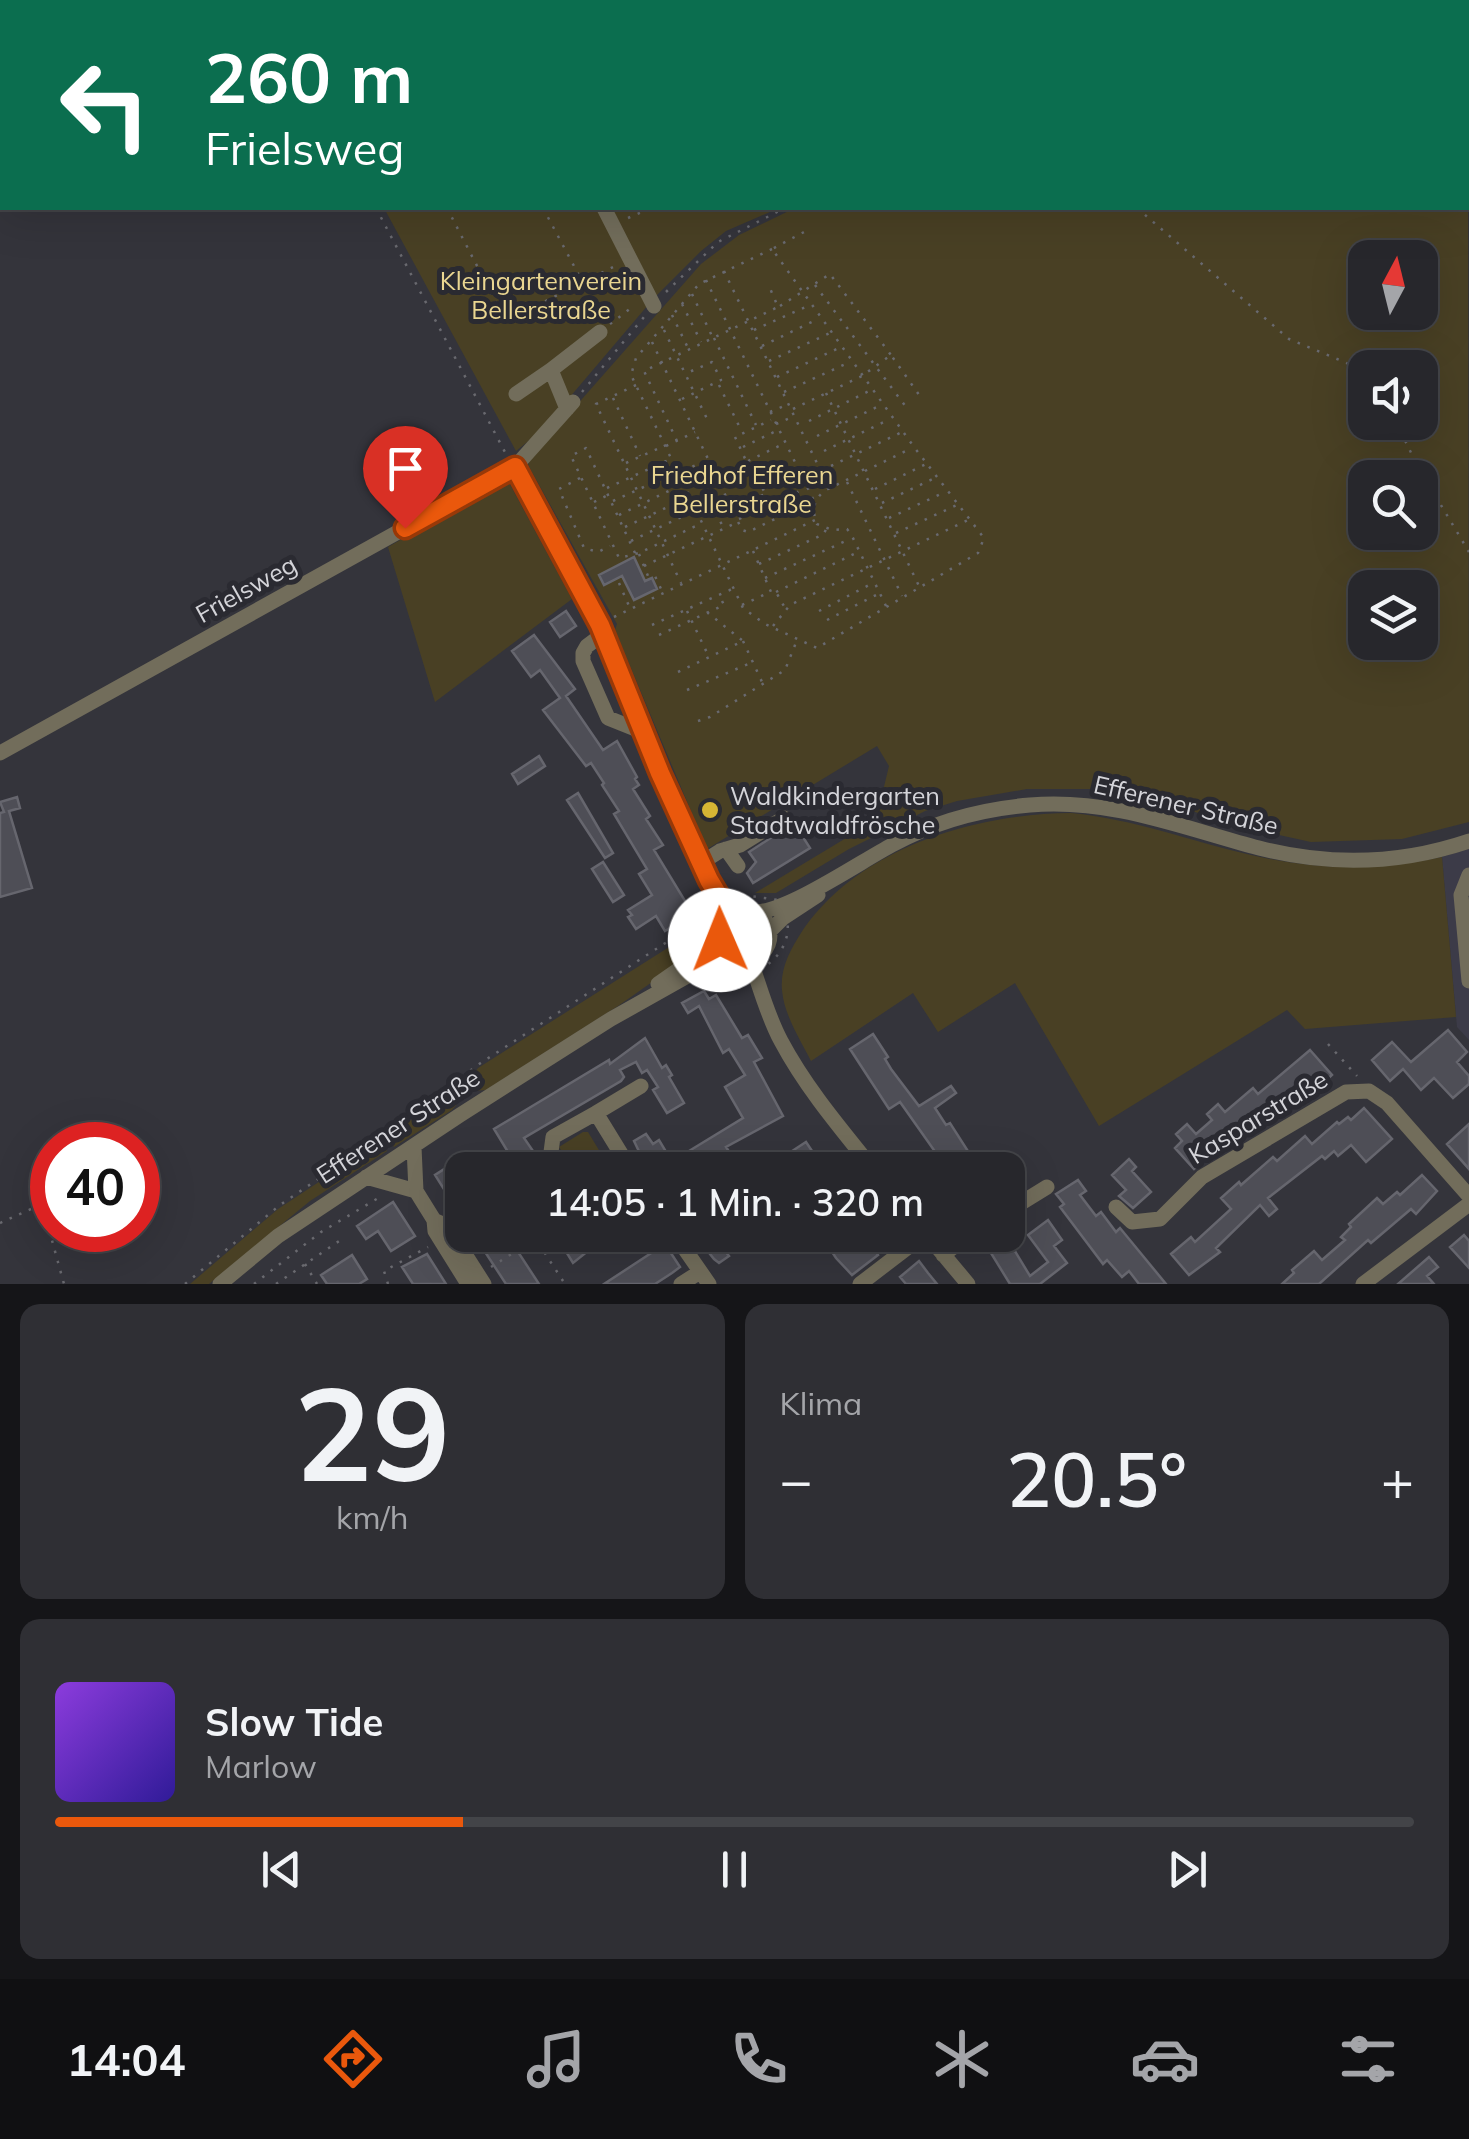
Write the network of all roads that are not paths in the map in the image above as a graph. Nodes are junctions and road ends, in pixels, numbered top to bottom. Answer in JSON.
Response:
{"nodes":[{"id":1,"x":605,"y":210,"type":"edge"},
{"id":2,"x":651,"y":300,"type":"road end"},
{"id":3,"x":600,"y":332,"type":"road end"},
{"id":4,"x":551,"y":370,"type":"junction"},
{"id":5,"x":516,"y":394,"type":"dead end"},
{"id":6,"x":515,"y":467,"type":"junction"},
{"id":7,"x":606,"y":625,"type":"junction"},
{"id":8,"x":643,"y":732,"type":"junction"},
{"id":9,"x":0,"y":754,"type":"edge"},
{"id":10,"x":784,"y":818,"type":"dead end"},
{"id":11,"x":1469,"y":841,"type":"edge"},
{"id":12,"x":726,"y":849,"type":"junction"},
{"id":13,"x":701,"y":862,"type":"junction"},
{"id":14,"x":738,"y":866,"type":"dead end"},
{"id":15,"x":1469,"y":875,"type":"edge"},
{"id":16,"x":783,"y":902,"type":"junction"},
{"id":17,"x":727,"y":908,"type":"junction"},
{"id":18,"x":757,"y":912,"type":"junction"},
{"id":19,"x":713,"y":929,"type":"junction"},
{"id":20,"x":770,"y":932,"type":"junction"},
{"id":21,"x":1468,"y":950,"type":"edge"},
{"id":22,"x":704,"y":960,"type":"junction"},
{"id":23,"x":748,"y":964,"type":"junction"},
{"id":24,"x":1469,"y":981,"type":"edge"},
{"id":25,"x":641,"y":1086,"type":"dead end"},
{"id":26,"x":596,"y":1113,"type":"junction"},
{"id":27,"x":414,"y":1146,"type":"junction"},
{"id":28,"x":551,"y":1152,"type":"edge"},
{"id":29,"x":620,"y":1152,"type":"edge"},
{"id":30,"x":861,"y":1152,"type":"edge"},
{"id":31,"x":366,"y":1177,"type":"junction"},
{"id":32,"x":1047,"y":1188,"type":"dead end"},
{"id":33,"x":416,"y":1191,"type":"junction"},
{"id":34,"x":1469,"y":1200,"type":"edge"},
{"id":35,"x":1025,"y":1202,"type":"edge"},
{"id":36,"x":1116,"y":1208,"type":"dead end"},
{"id":37,"x":687,"y":1252,"type":"edge"},
{"id":38,"x":903,"y":1252,"type":"edge"},
{"id":39,"x":940,"y":1252,"type":"edge"},
{"id":40,"x":947,"y":1252,"type":"edge"},
{"id":41,"x":943,"y":1255,"type":"junction"},
{"id":42,"x":704,"y":1278,"type":"edge"},
{"id":43,"x":476,"y":1279,"type":"edge"},
{"id":44,"x":220,"y":1284,"type":"edge"},
{"id":45,"x":682,"y":1284,"type":"edge"},
{"id":46,"x":860,"y":1284,"type":"edge"},
{"id":47,"x":968,"y":1284,"type":"edge"},
{"id":48,"x":1364,"y":1284,"type":"edge"}],
"edges":[{"from":1,"to":2,"type":"street"},
{"from":3,"to":4,"type":"street"},
{"from":4,"to":5,"type":"street"},
{"from":4,"to":6,"type":"street","name":"Frielsweg"},
{"from":6,"to":7,"type":"street"},
{"from":6,"to":9,"type":"street","name":"Frielsweg"},
{"from":7,"to":8,"type":"street"},
{"from":7,"to":8,"type":"street"},
{"from":8,"to":13,"type":"street"},
{"from":10,"to":12,"type":"street"},
{"from":11,"to":16,"type":"street","name":"Efferener Straße"},
{"from":12,"to":13,"type":"street"},
{"from":12,"to":14,"type":"street"},
{"from":13,"to":17,"type":"street"},
{"from":15,"to":21,"type":"street"},
{"from":16,"to":18,"type":"street","name":"Efferener Straße"},
{"from":16,"to":20,"type":"street","name":"Efferener Straße"},
{"from":17,"to":18,"type":"street"},
{"from":17,"to":19,"type":"street"},
{"from":18,"to":20,"type":"street"},
{"from":19,"to":22,"type":"street","name":"Efferener Straße"},
{"from":19,"to":23,"type":"street"},
{"from":20,"to":23,"type":"street"},
{"from":21,"to":24,"type":"street"},
{"from":22,"to":23,"type":"street","name":"Efferener Straße"},
{"from":22,"to":27,"type":"street","name":"Efferener Straße"},
{"from":23,"to":30,"type":"street"},
{"from":25,"to":26,"type":"street"},
{"from":26,"to":28,"type":"street"},
{"from":26,"to":29,"type":"street"},
{"from":27,"to":31,"type":"street","name":"Efferener Straße"},
{"from":27,"to":33,"type":"street"},
{"from":31,"to":33,"type":"street"},
{"from":31,"to":44,"type":"street","name":"Efferener Straße"},
{"from":32,"to":35,"type":"street"},
{"from":33,"to":43,"type":"street"},
{"from":34,"to":36,"type":"street","name":"Kasparstraße"},
{"from":34,"to":48,"type":"street"},
{"from":37,"to":42,"type":"street"},
{"from":38,"to":46,"type":"street"},
{"from":39,"to":41,"type":"street"},
{"from":40,"to":41,"type":"street"},
{"from":41,"to":47,"type":"street"},
{"from":42,"to":45,"type":"street"}]}
